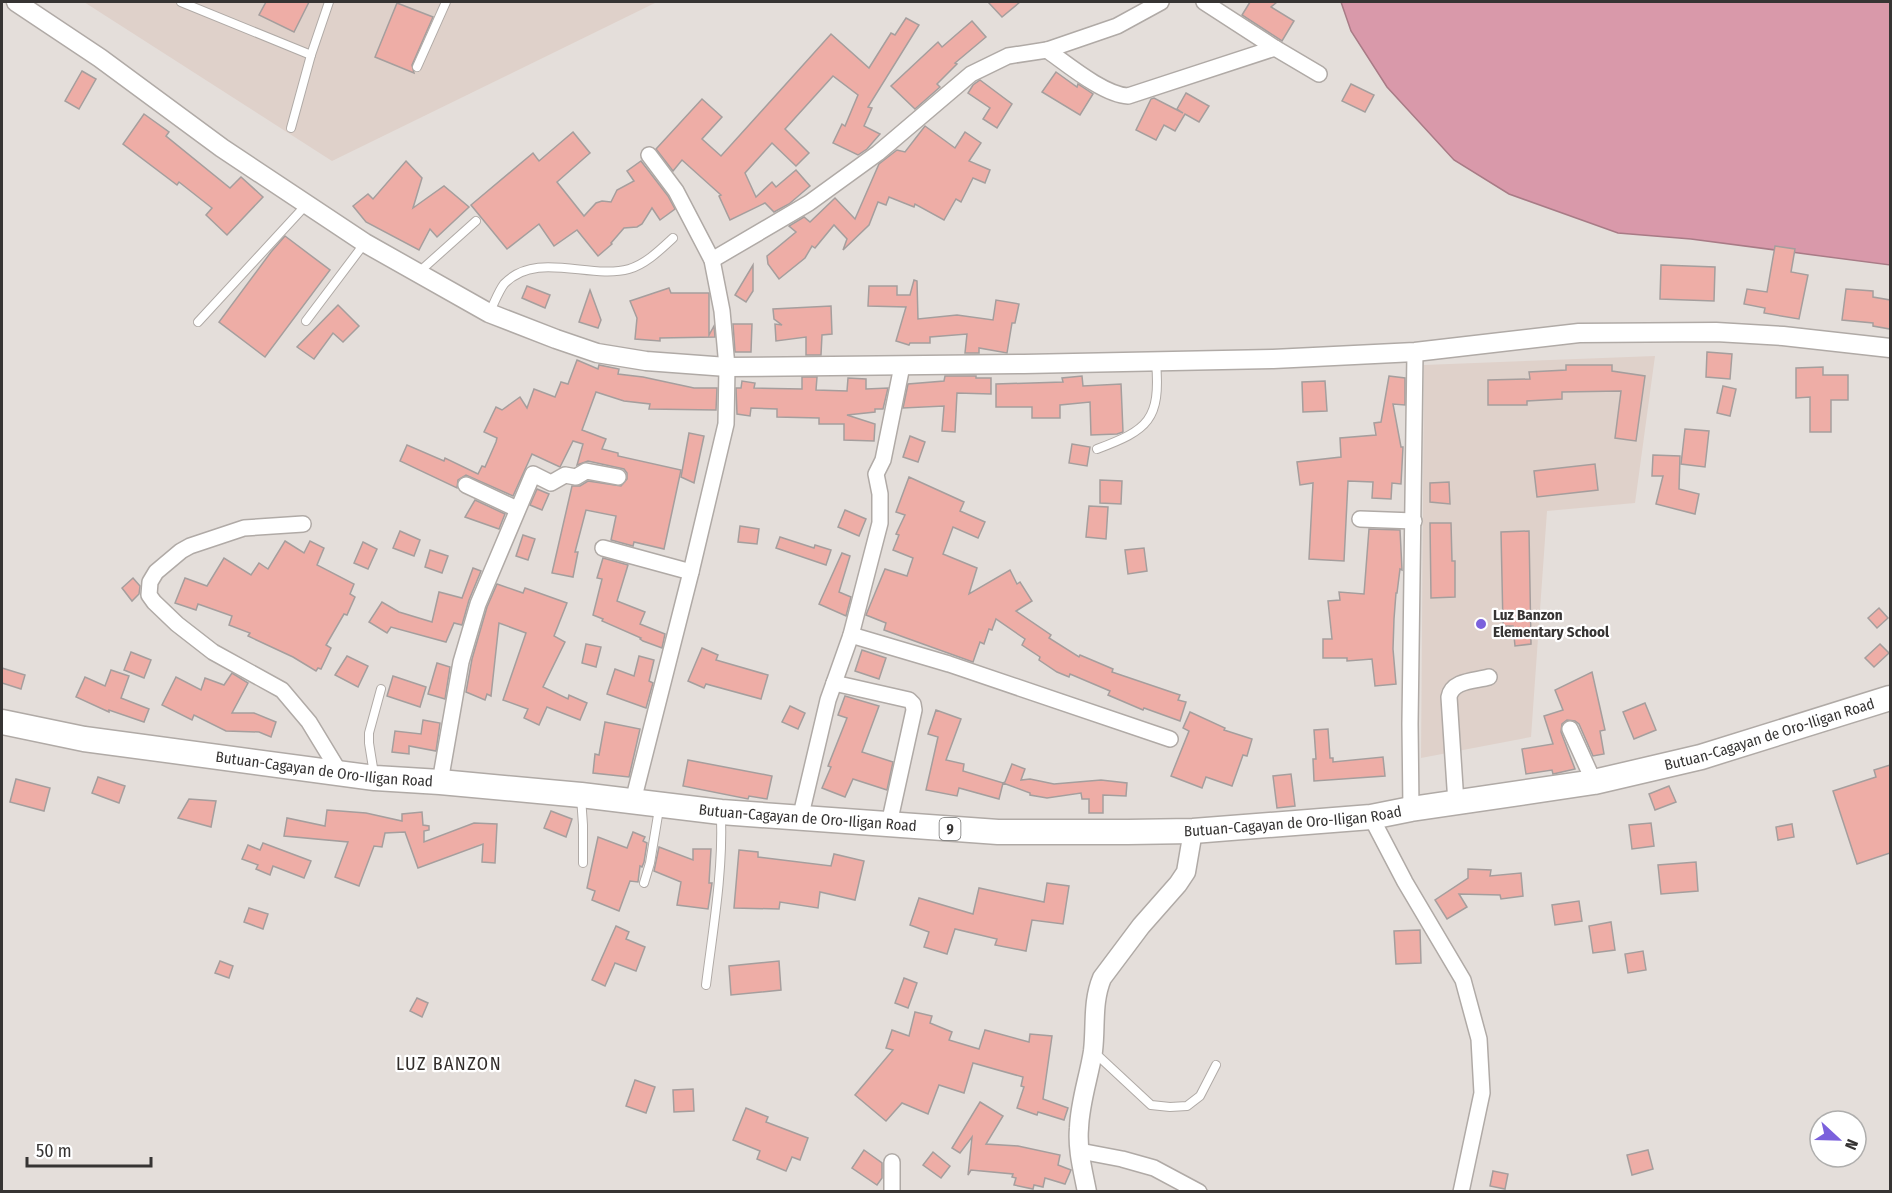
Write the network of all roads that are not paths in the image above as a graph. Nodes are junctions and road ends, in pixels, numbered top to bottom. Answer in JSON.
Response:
{"nodes":[{"id":1,"x":16,"y":2,"type":"edge"},
{"id":2,"x":181,"y":2,"type":"edge"},
{"id":3,"x":329,"y":2,"type":"edge"},
{"id":4,"x":446,"y":2,"type":"edge"},
{"id":5,"x":1161,"y":2,"type":"edge"},
{"id":6,"x":1204,"y":2,"type":"edge"},
{"id":7,"x":1275,"y":48,"type":"junction"},
{"id":8,"x":1047,"y":50,"type":"junction"},
{"id":9,"x":311,"y":55,"type":"junction"},
{"id":10,"x":417,"y":67,"type":"dead end"},
{"id":11,"x":1319,"y":74,"type":"dead end"},
{"id":12,"x":291,"y":128,"type":"dead end"},
{"id":13,"x":649,"y":155,"type":"dead end"},
{"id":14,"x":306,"y":205,"type":"junction"},
{"id":15,"x":476,"y":221,"type":"dead end"},
{"id":16,"x":673,"y":238,"type":"dead end"},
{"id":17,"x":365,"y":243,"type":"junction"},
{"id":18,"x":712,"y":260,"type":"junction"},
{"id":19,"x":418,"y":273,"type":"junction"},
{"id":20,"x":489,"y":313,"type":"junction"},
{"id":21,"x":306,"y":321,"type":"dead end"},
{"id":22,"x":198,"y":322,"type":"dead end"},
{"id":23,"x":1890,"y":348,"type":"edge"},
{"id":24,"x":1415,"y":352,"type":"junction"},
{"id":25,"x":1156,"y":361,"type":"junction"},
{"id":26,"x":902,"y":366,"type":"junction"},
{"id":27,"x":727,"y":367,"type":"junction"},
{"id":28,"x":1097,"y":449,"type":"dead end"},
{"id":29,"x":618,"y":477,"type":"dead end"},
{"id":30,"x":466,"y":485,"type":"dead end"},
{"id":31,"x":518,"y":509,"type":"junction"},
{"id":32,"x":1360,"y":519,"type":"dead end"},
{"id":33,"x":1414,"y":521,"type":"junction"},
{"id":34,"x":303,"y":524,"type":"dead end"},
{"id":35,"x":603,"y":548,"type":"dead end"},
{"id":36,"x":691,"y":572,"type":"junction"},
{"id":37,"x":851,"y":635,"type":"junction"},
{"id":38,"x":1489,"y":677,"type":"dead end"},
{"id":39,"x":834,"y":683,"type":"junction"},
{"id":40,"x":381,"y":689,"type":"dead end"},
{"id":41,"x":1890,"y":698,"type":"edge"},
{"id":42,"x":2,"y":722,"type":"edge"},
{"id":43,"x":1570,"y":729,"type":"dead end"},
{"id":44,"x":1170,"y":739,"type":"dead end"},
{"id":45,"x":340,"y":773,"type":"junction"},
{"id":46,"x":375,"y":778,"type":"junction"},
{"id":47,"x":440,"y":782,"type":"junction"},
{"id":48,"x":1594,"y":782,"type":"junction"},
{"id":49,"x":581,"y":795,"type":"junction"},
{"id":50,"x":633,"y":801,"type":"junction"},
{"id":51,"x":1456,"y":803,"type":"junction"},
{"id":52,"x":659,"y":804,"type":"junction"},
{"id":53,"x":1411,"y":809,"type":"junction"},
{"id":54,"x":721,"y":812,"type":"junction"},
{"id":55,"x":1371,"y":817,"type":"junction"},
{"id":56,"x":800,"y":819,"type":"junction"},
{"id":57,"x":889,"y":824,"type":"junction"},
{"id":58,"x":1193,"y":831,"type":"junction"},
{"id":59,"x":583,"y":863,"type":"dead end"},
{"id":60,"x":644,"y":883,"type":"dead end"},
{"id":61,"x":706,"y":985,"type":"dead end"},
{"id":62,"x":1093,"y":1051,"type":"junction"},
{"id":63,"x":1216,"y":1065,"type":"dead end"},
{"id":64,"x":1080,"y":1151,"type":"junction"},
{"id":65,"x":892,"y":1162,"type":"dead end"},
{"id":66,"x":892,"y":1191,"type":"edge"},
{"id":67,"x":1087,"y":1191,"type":"edge"},
{"id":68,"x":1199,"y":1191,"type":"edge"},
{"id":69,"x":1461,"y":1191,"type":"edge"}],
"edges":[{"from":1,"to":14,"type":"street"},
{"from":2,"to":9,"type":"lane"},
{"from":3,"to":9,"type":"lane"},
{"from":4,"to":10,"type":"lane"},
{"from":5,"to":8,"type":"street"},
{"from":6,"to":7,"type":"street"},
{"from":7,"to":8,"type":"street"},
{"from":7,"to":11,"type":"street"},
{"from":8,"to":18,"type":"street"},
{"from":9,"to":12,"type":"lane"},
{"from":13,"to":18,"type":"street"},
{"from":14,"to":17,"type":"street"},
{"from":14,"to":22,"type":"lane"},
{"from":15,"to":19,"type":"lane"},
{"from":16,"to":20,"type":"lane"},
{"from":17,"to":19,"type":"street"},
{"from":17,"to":21,"type":"lane"},
{"from":18,"to":27,"type":"street"},
{"from":19,"to":20,"type":"street"},
{"from":20,"to":27,"type":"street"},
{"from":23,"to":24,"type":"street"},
{"from":24,"to":25,"type":"street"},
{"from":24,"to":33,"type":"street"},
{"from":25,"to":26,"type":"street"},
{"from":25,"to":28,"type":"lane"},
{"from":26,"to":27,"type":"street"},
{"from":26,"to":37,"type":"street"},
{"from":27,"to":36,"type":"street"},
{"from":29,"to":31,"type":"street"},
{"from":30,"to":31,"type":"street"},
{"from":31,"to":47,"type":"street"},
{"from":32,"to":33,"type":"street"},
{"from":33,"to":53,"type":"street"},
{"from":34,"to":45,"type":"street"},
{"from":35,"to":36,"type":"street"},
{"from":36,"to":50,"type":"street"},
{"from":37,"to":39,"type":"street"},
{"from":37,"to":44,"type":"street"},
{"from":38,"to":51,"type":"street"},
{"from":39,"to":56,"type":"street"},
{"from":39,"to":57,"type":"street"},
{"from":40,"to":46,"type":"lane"},
{"from":41,"to":48,"type":"highway","name":"Butuan-Cagayan de Oro-Iligan Road","number":"9"},
{"from":42,"to":45,"type":"highway","name":"Butuan-Cagayan de Oro-Iligan Road","number":"9"},
{"from":43,"to":48,"type":"street"},
{"from":45,"to":46,"type":"highway","name":"Butuan-Cagayan de Oro-Iligan Road","number":"9"},
{"from":46,"to":47,"type":"highway","name":"Butuan-Cagayan de Oro-Iligan Road","number":"9"},
{"from":47,"to":49,"type":"highway","name":"Butuan-Cagayan de Oro-Iligan Road","number":"9"},
{"from":48,"to":51,"type":"highway","name":"Butuan-Cagayan de Oro-Iligan Road","number":"9"},
{"from":49,"to":50,"type":"highway","name":"Butuan-Cagayan de Oro-Iligan Road","number":"9"},
{"from":49,"to":59,"type":"lane"},
{"from":50,"to":52,"type":"highway","name":"Butuan-Cagayan de Oro-Iligan Road","number":"9"},
{"from":51,"to":53,"type":"highway","name":"Butuan-Cagayan de Oro-Iligan Road","number":"9"},
{"from":52,"to":54,"type":"highway","name":"Butuan-Cagayan de Oro-Iligan Road","number":"9"},
{"from":52,"to":60,"type":"lane"},
{"from":53,"to":55,"type":"highway","name":"Butuan-Cagayan de Oro-Iligan Road","number":"9"},
{"from":54,"to":56,"type":"highway","name":"Butuan-Cagayan de Oro-Iligan Road","number":"9"},
{"from":54,"to":61,"type":"lane"},
{"from":55,"to":58,"type":"highway","name":"Butuan-Cagayan de Oro-Iligan Road","number":"9"},
{"from":55,"to":69,"type":"street"},
{"from":56,"to":57,"type":"highway","name":"Butuan-Cagayan de Oro-Iligan Road","number":"9"},
{"from":57,"to":58,"type":"highway","name":"Butuan-Cagayan de Oro-Iligan Road","number":"9"},
{"from":58,"to":62,"type":"street"},
{"from":62,"to":63,"type":"lane"},
{"from":62,"to":64,"type":"street"},
{"from":64,"to":67,"type":"street"},
{"from":64,"to":68,"type":"street"},
{"from":65,"to":66,"type":"street"}]}
